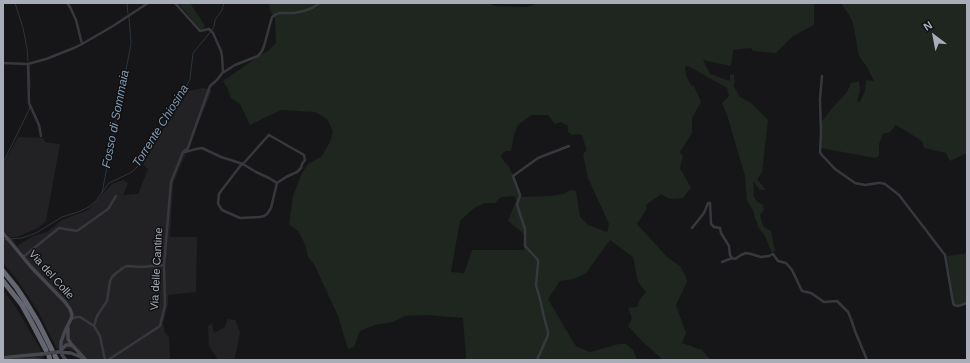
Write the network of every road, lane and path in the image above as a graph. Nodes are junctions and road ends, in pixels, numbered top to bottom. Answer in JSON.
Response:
{"nodes":[{"id":1,"x":67,"y":3,"type":"edge"},
{"id":2,"x":148,"y":3,"type":"edge"},
{"id":3,"x":175,"y":3,"type":"edge"},
{"id":4,"x":320,"y":3,"type":"edge"},
{"id":5,"x":82,"y":44,"type":"junction"},
{"id":6,"x":3,"y":63,"type":"edge"},
{"id":7,"x":28,"y":64,"type":"junction"},
{"id":8,"x":223,"y":72,"type":"junction"},
{"id":9,"x":822,"y":76,"type":"dead end"},
{"id":10,"x":41,"y":136,"type":"dead end"},
{"id":11,"x":569,"y":146,"type":"dead end"},
{"id":12,"x":183,"y":152,"type":"junction"},
{"id":13,"x":243,"y":164,"type":"junction"},
{"id":14,"x":277,"y":183,"type":"junction"},
{"id":15,"x":116,"y":196,"type":"dead end"},
{"id":16,"x":692,"y":228,"type":"dead end"},
{"id":17,"x":4,"y":234,"type":"edge"},
{"id":18,"x":23,"y":257,"type":"junction"},
{"id":19,"x":732,"y":258,"type":"junction"},
{"id":20,"x":722,"y":262,"type":"dead end"},
{"id":21,"x":164,"y":265,"type":"junction"},
{"id":22,"x":3,"y":272,"type":"edge"},
{"id":23,"x":3,"y":281,"type":"edge"},
{"id":24,"x":967,"y":303,"type":"edge"},
{"id":25,"x":71,"y":319,"type":"junction"},
{"id":26,"x":94,"y":326,"type":"junction"},
{"id":27,"x":68,"y":327,"type":"junction"},
{"id":28,"x":73,"y":347,"type":"junction"},
{"id":29,"x":52,"y":350,"type":"dead end"},
{"id":30,"x":44,"y":352,"type":"junction"},
{"id":31,"x":58,"y":355,"type":"edge"},
{"id":32,"x":62,"y":355,"type":"dead end"},
{"id":33,"x":4,"y":358,"type":"edge"},
{"id":34,"x":11,"y":358,"type":"edge"},
{"id":35,"x":41,"y":360,"type":"edge"},
{"id":36,"x":66,"y":360,"type":"edge"},
{"id":37,"x":86,"y":360,"type":"edge"},
{"id":38,"x":107,"y":360,"type":"edge"},
{"id":39,"x":537,"y":360,"type":"edge"},
{"id":40,"x":867,"y":360,"type":"edge"}],
"edges":[{"from":1,"to":5,"type":"street"},
{"from":2,"to":5,"type":"street"},
{"from":3,"to":8,"type":"street"},
{"from":4,"to":8,"type":"street"},
{"from":5,"to":7,"type":"street"},
{"from":6,"to":7,"type":"street"},
{"from":7,"to":10,"type":"street"},
{"from":8,"to":12,"type":"street","name":"Via delle Cantine"},
{"from":9,"to":24,"type":"street"},
{"from":11,"to":39,"type":"street"},
{"from":12,"to":13,"type":"street"},
{"from":12,"to":21,"type":"street","name":"Via delle Cantine"},
{"from":13,"to":14,"type":"street"},
{"from":13,"to":14,"type":"street"},
{"from":13,"to":14,"type":"street"},
{"from":15,"to":18,"type":"street"},
{"from":16,"to":19,"type":"street"},
{"from":17,"to":18,"type":"main road","name":"Via del Colle"},
{"from":18,"to":25,"type":"main road","name":"Via del Colle"},
{"from":19,"to":20,"type":"street"},
{"from":19,"to":40,"type":"street"},
{"from":21,"to":26,"type":"street"},
{"from":21,"to":38,"type":"street","name":"Via delle Cantine"},
{"from":22,"to":29,"type":"highway"},
{"from":23,"to":30,"type":"highway"},
{"from":25,"to":26,"type":"street"},
{"from":25,"to":27,"type":"main road"},
{"from":26,"to":38,"type":"street"},
{"from":27,"to":28,"type":"main road"},
{"from":27,"to":31,"type":"main road"},
{"from":28,"to":31,"type":"main road"},
{"from":28,"to":37,"type":"main road"},
{"from":30,"to":31,"type":"main road","bridge":true},
{"from":30,"to":34,"type":"main road"},
{"from":31,"to":37,"type":"main road"},
{"from":32,"to":36,"type":"main road"},
{"from":33,"to":34,"type":"main road"},
{"from":34,"to":35,"type":"street"}]}
